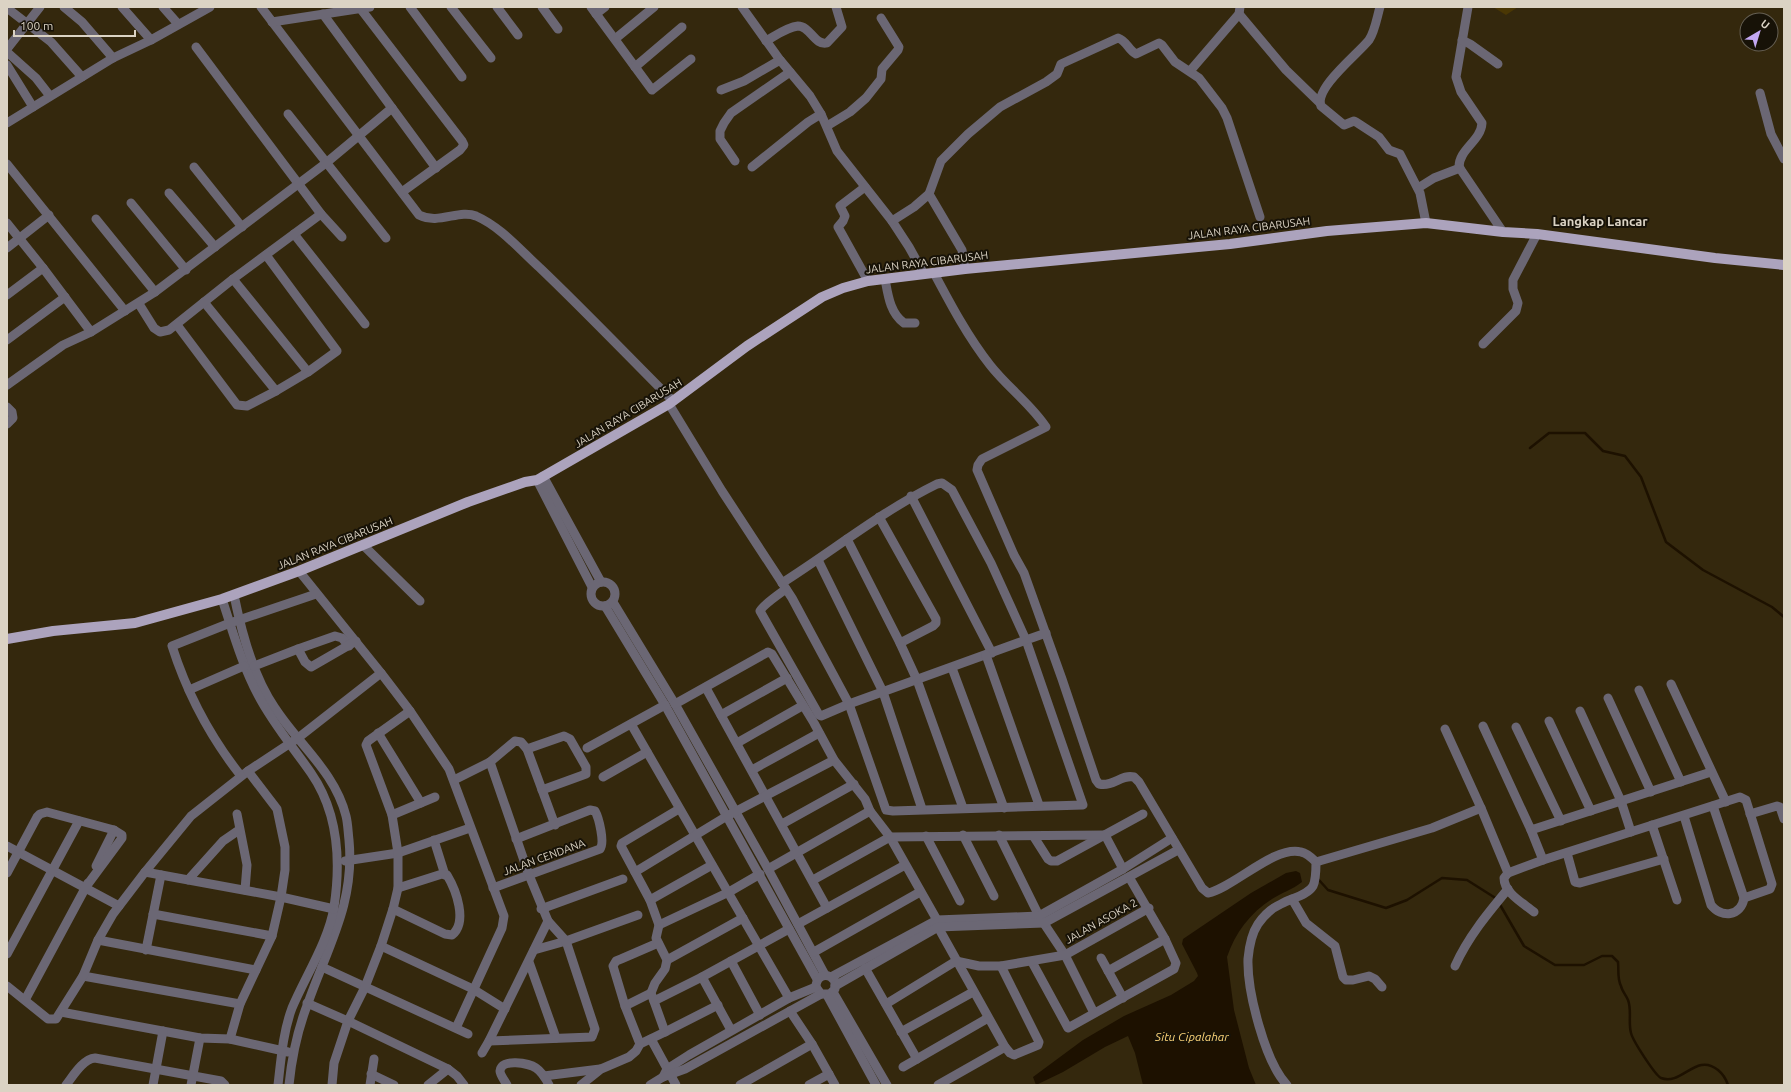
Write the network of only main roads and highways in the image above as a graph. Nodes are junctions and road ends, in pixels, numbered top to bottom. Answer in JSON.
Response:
{"nodes":[{"id":1,"x":1784,"y":265,"type":"edge"},
{"id":2,"x":7,"y":639,"type":"edge"}],
"edges":[{"from":1,"to":2,"type":"main road","name":"JALAN RAYA CIBARUSAH"}]}
